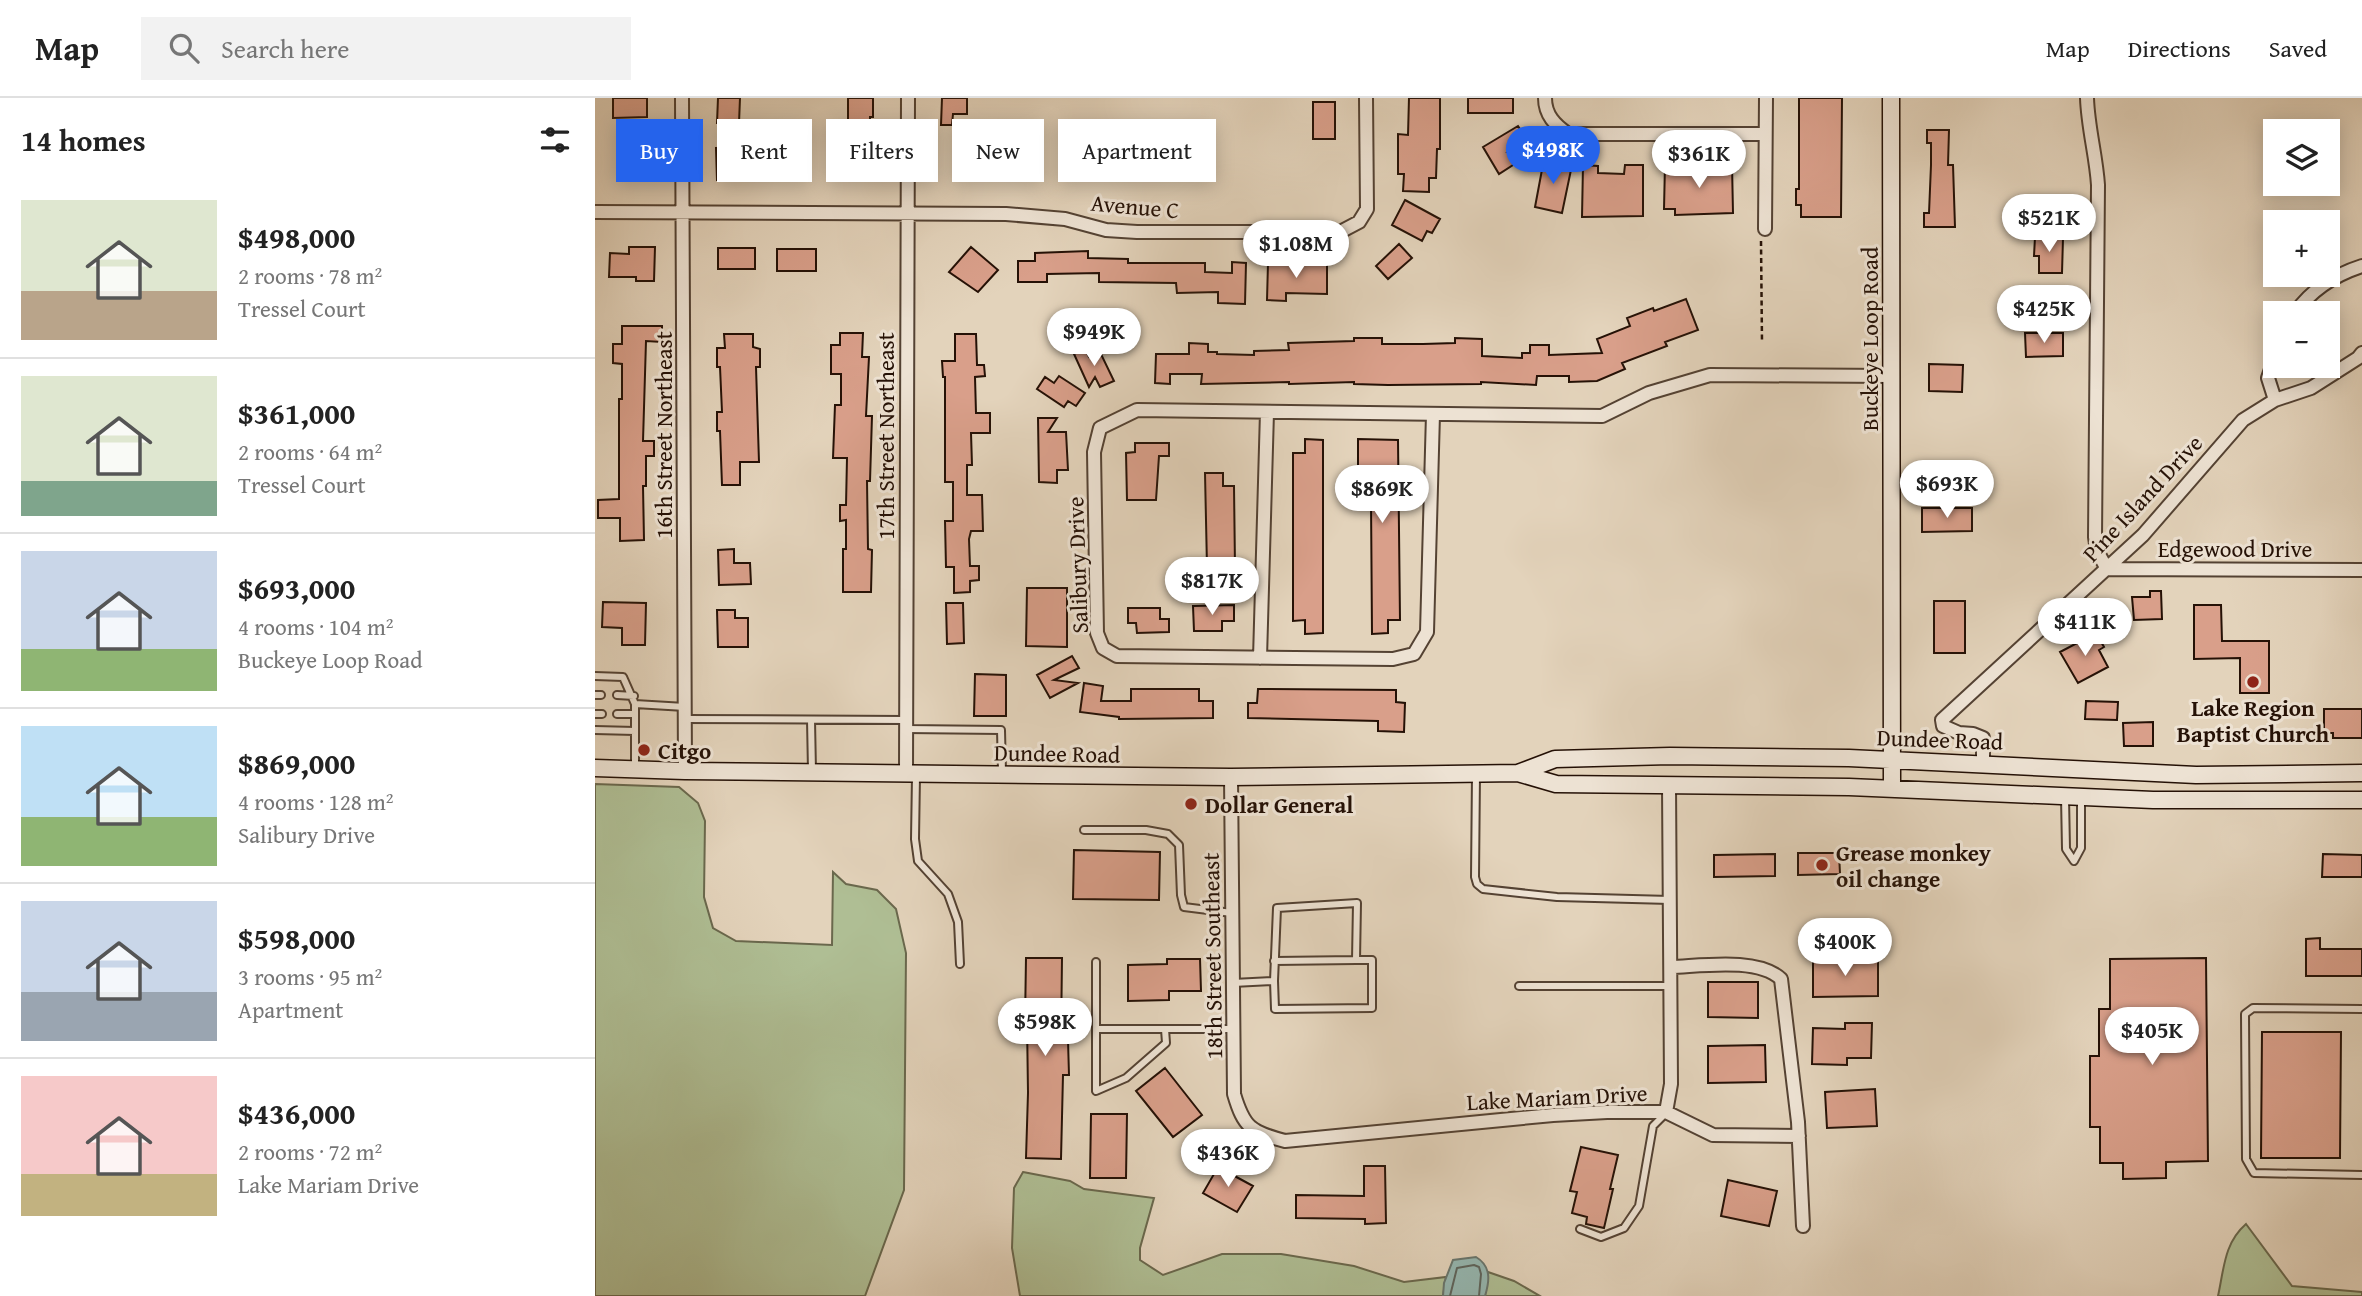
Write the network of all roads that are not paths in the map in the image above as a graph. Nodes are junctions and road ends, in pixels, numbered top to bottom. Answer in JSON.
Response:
{"nodes":[{"id":1,"x":682,"y":98,"type":"edge"},
{"id":2,"x":908,"y":98,"type":"edge"},
{"id":3,"x":1366,"y":98,"type":"edge"},
{"id":4,"x":1545,"y":98,"type":"edge"},
{"id":5,"x":1766,"y":98,"type":"edge"},
{"id":6,"x":1891,"y":98,"type":"edge"},
{"id":7,"x":2087,"y":98,"type":"edge"},
{"id":8,"x":1765,"y":134,"type":"junction"},
{"id":9,"x":595,"y":212,"type":"edge"},
{"id":10,"x":683,"y":213,"type":"junction"},
{"id":11,"x":907,"y":214,"type":"junction"},
{"id":12,"x":1762,"y":234,"type":"road end"},
{"id":13,"x":2362,"y":266,"type":"edge"},
{"id":14,"x":2306,"y":301,"type":"edge"},
{"id":15,"x":2362,"y":353,"type":"edge"},
{"id":16,"x":1892,"y":376,"type":"junction"},
{"id":17,"x":2268,"y":378,"type":"edge"},
{"id":18,"x":2275,"y":400,"type":"junction"},
{"id":19,"x":1266,"y":412,"type":"junction"},
{"id":20,"x":1433,"y":414,"type":"junction"},
{"id":21,"x":2107,"y":569,"type":"junction"},
{"id":22,"x":2362,"y":570,"type":"edge"},
{"id":23,"x":1260,"y":658,"type":"junction"},
{"id":24,"x":595,"y":676,"type":"edge"},
{"id":25,"x":617,"y":695,"type":"dead end"},
{"id":26,"x":634,"y":696,"type":"junction"},
{"id":27,"x":635,"y":704,"type":"junction"},
{"id":28,"x":685,"y":713,"type":"junction"},
{"id":29,"x":617,"y":714,"type":"dead end"},
{"id":30,"x":635,"y":714,"type":"junction"},
{"id":31,"x":811,"y":720,"type":"junction"},
{"id":32,"x":906,"y":725,"type":"junction"},
{"id":33,"x":595,"y":730,"type":"edge"},
{"id":34,"x":635,"y":731,"type":"junction"},
{"id":35,"x":1892,"y":761,"type":"junction"},
{"id":36,"x":1983,"y":763,"type":"junction"},
{"id":37,"x":595,"y":768,"type":"edge"},
{"id":38,"x":635,"y":769,"type":"junction"},
{"id":39,"x":685,"y":771,"type":"junction"},
{"id":40,"x":812,"y":773,"type":"junction"},
{"id":41,"x":1476,"y":773,"type":"junction"},
{"id":42,"x":1518,"y":773,"type":"junction"},
{"id":43,"x":2362,"y":773,"type":"edge"},
{"id":44,"x":911,"y":774,"type":"junction"},
{"id":45,"x":1002,"y":775,"type":"junction"},
{"id":46,"x":1231,"y":777,"type":"junction"},
{"id":47,"x":1669,"y":785,"type":"junction"},
{"id":48,"x":1892,"y":789,"type":"junction"},
{"id":49,"x":2073,"y":797,"type":"junction"},
{"id":50,"x":2362,"y":800,"type":"edge"},
{"id":51,"x":1084,"y":830,"type":"dead end"},
{"id":52,"x":1670,"y":900,"type":"junction"},
{"id":53,"x":1232,"y":913,"type":"junction"},
{"id":54,"x":1356,"y":960,"type":"junction"},
{"id":55,"x":1274,"y":961,"type":"junction"},
{"id":56,"x":1096,"y":962,"type":"dead end"},
{"id":57,"x":960,"y":964,"type":"dead end"},
{"id":58,"x":1671,"y":967,"type":"junction"},
{"id":59,"x":1274,"y":981,"type":"junction"},
{"id":60,"x":1233,"y":983,"type":"junction"},
{"id":61,"x":1671,"y":985,"type":"junction"},
{"id":62,"x":1519,"y":986,"type":"dead end"},
{"id":63,"x":2362,"y":1009,"type":"edge"},
{"id":64,"x":1096,"y":1029,"type":"junction"},
{"id":65,"x":1165,"y":1030,"type":"junction"},
{"id":66,"x":1233,"y":1030,"type":"junction"},
{"id":67,"x":1666,"y":1112,"type":"junction"},
{"id":68,"x":1252,"y":1128,"type":"joint"},
{"id":69,"x":1799,"y":1136,"type":"junction"},
{"id":70,"x":2362,"y":1175,"type":"edge"},
{"id":71,"x":1803,"y":1226,"type":"dead end"},
{"id":72,"x":1580,"y":1229,"type":"dead end"}],
"edges":[{"from":1,"to":10,"type":"street","name":"16th Street Northeast"},
{"from":2,"to":11,"type":"street","name":"17th Street Northeast"},
{"from":3,"to":11,"type":"street","name":"Avenue C"},
{"from":4,"to":8,"type":"street"},
{"from":5,"to":8,"type":"street"},
{"from":6,"to":16,"type":"main road","name":"Buckeye Loop Road"},
{"from":7,"to":21,"type":"street"},
{"from":8,"to":12,"type":"street"},
{"from":9,"to":10,"type":"street","name":"Avenue C"},
{"from":10,"to":11,"type":"street","name":"Avenue C"},
{"from":10,"to":28,"type":"street","name":"16th Street Northeast"},
{"from":11,"to":32,"type":"street","name":"17th Street Northeast"},
{"from":13,"to":14,"type":"street"},
{"from":15,"to":18,"type":"street","name":"Pine Island Drive"},
{"from":16,"to":20,"type":"street","name":"Salibury Drive"},
{"from":16,"to":35,"type":"main road","name":"Buckeye Loop Road"},
{"from":17,"to":18,"type":"street"},
{"from":18,"to":21,"type":"street","name":"Pine Island Drive"},
{"from":19,"to":20,"type":"street","name":"Salibury Drive"},
{"from":19,"to":23,"type":"street"},
{"from":19,"to":23,"type":"street","name":"Salibury Drive"},
{"from":20,"to":23,"type":"street","name":"Salibury Drive"},
{"from":21,"to":22,"type":"street","name":"Edgewood Drive"},
{"from":21,"to":36,"type":"street","name":"Pine Island Drive"},
{"from":24,"to":26,"type":"lane"},
{"from":25,"to":26,"type":"lane"},
{"from":26,"to":27,"type":"lane"},
{"from":27,"to":28,"type":"lane"},
{"from":27,"to":30,"type":"lane"},
{"from":28,"to":31,"type":"lane"},
{"from":28,"to":39,"type":"street","name":"16th Street Northeast"},
{"from":29,"to":30,"type":"lane"},
{"from":30,"to":34,"type":"lane"},
{"from":31,"to":32,"type":"lane"},
{"from":31,"to":40,"type":"lane"},
{"from":32,"to":44,"type":"street","name":"17th Street Northeast"},
{"from":32,"to":45,"type":"lane"},
{"from":33,"to":34,"type":"lane"},
{"from":34,"to":38,"type":"lane"},
{"from":35,"to":36,"type":"main road","name":"Dundee Road"},
{"from":35,"to":42,"type":"main road","name":"Dundee Road"},
{"from":35,"to":48,"type":"main road","name":"Buckeye Loop Road"},
{"from":36,"to":43,"type":"main road","name":"Dundee Road"},
{"from":37,"to":38,"type":"main road","name":"Dundee Road"},
{"from":38,"to":39,"type":"main road","name":"Dundee Road"},
{"from":39,"to":40,"type":"main road","name":"Dundee Road"},
{"from":40,"to":44,"type":"main road","name":"Dundee Road"},
{"from":41,"to":42,"type":"main road","name":"Dundee Road"},
{"from":41,"to":46,"type":"main road","name":"Dundee Road"},
{"from":41,"to":52,"type":"lane"},
{"from":42,"to":47,"type":"main road","name":"Dundee Road"},
{"from":44,"to":45,"type":"main road","name":"Dundee Road"},
{"from":44,"to":57,"type":"lane"},
{"from":45,"to":46,"type":"main road","name":"Dundee Road"},
{"from":46,"to":53,"type":"street","name":"18th Street Southeast"},
{"from":47,"to":48,"type":"main road","name":"Dundee Road"},
{"from":47,"to":52,"type":"street","name":"Lake Mariam Drive"},
{"from":48,"to":49,"type":"main road","name":"Dundee Road"},
{"from":49,"to":49,"type":"lane"},
{"from":49,"to":50,"type":"main road","name":"Dundee Road"},
{"from":51,"to":53,"type":"lane"},
{"from":52,"to":58,"type":"street","name":"Lake Mariam Drive"},
{"from":53,"to":60,"type":"street","name":"18th Street Southeast"},
{"from":54,"to":55,"type":"lane"},
{"from":54,"to":55,"type":"lane"},
{"from":54,"to":59,"type":"lane"},
{"from":55,"to":59,"type":"lane"},
{"from":56,"to":64,"type":"lane"},
{"from":58,"to":61,"type":"street","name":"Lake Mariam Drive"},
{"from":58,"to":69,"type":"street"},
{"from":59,"to":60,"type":"lane"},
{"from":60,"to":66,"type":"street","name":"18th Street Southeast"},
{"from":61,"to":62,"type":"lane"},
{"from":61,"to":67,"type":"street","name":"Lake Mariam Drive"},
{"from":63,"to":70,"type":"lane"},
{"from":64,"to":65,"type":"lane"},
{"from":64,"to":65,"type":"lane"},
{"from":65,"to":66,"type":"lane"},
{"from":66,"to":68,"type":"street","name":"18th Street Southeast"},
{"from":67,"to":68,"type":"street","name":"Lake Mariam Drive"},
{"from":67,"to":69,"type":"street"},
{"from":67,"to":72,"type":"lane"},
{"from":69,"to":71,"type":"street"}]}
